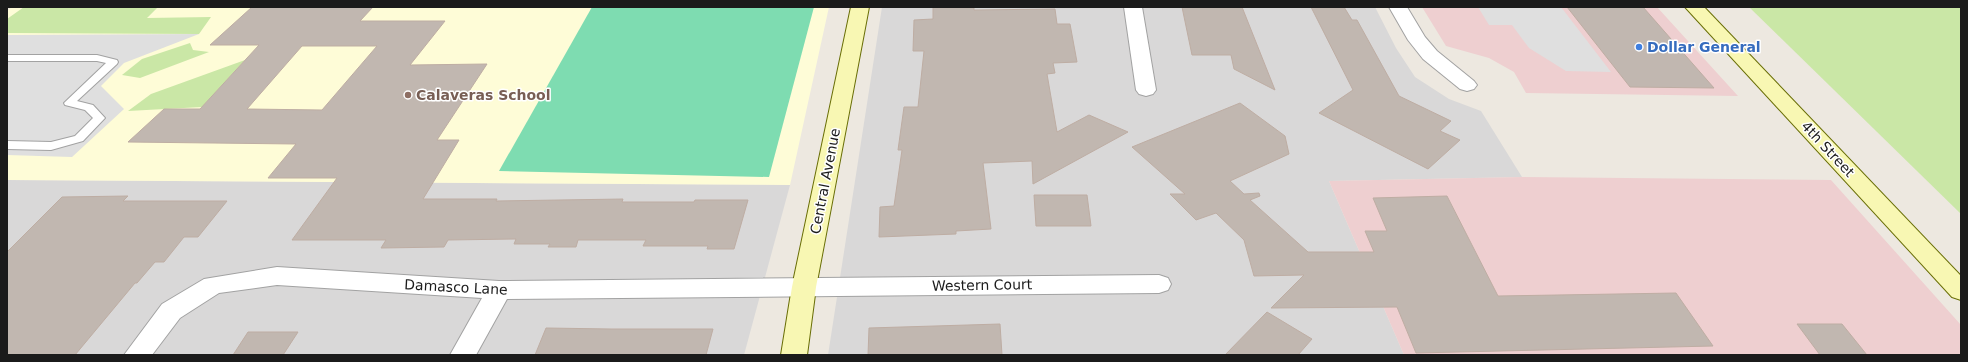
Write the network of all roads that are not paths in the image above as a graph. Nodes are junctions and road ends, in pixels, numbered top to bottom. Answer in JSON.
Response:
{"nodes":[{"id":1,"x":860,"y":7,"type":"edge"},
{"id":2,"x":1133,"y":7,"type":"edge"},
{"id":3,"x":1398,"y":7,"type":"edge"},
{"id":4,"x":1694,"y":7,"type":"edge"},
{"id":5,"x":7,"y":58,"type":"edge"},
{"id":6,"x":1467,"y":84,"type":"dead end"},
{"id":7,"x":1146,"y":90,"type":"dead end"},
{"id":8,"x":7,"y":145,"type":"edge"},
{"id":9,"x":1159,"y":284,"type":"dead end"},
{"id":10,"x":804,"y":287,"type":"junction"},
{"id":11,"x":499,"y":290,"type":"junction"},
{"id":12,"x":1961,"y":291,"type":"edge"},
{"id":13,"x":137,"y":355,"type":"edge"},
{"id":14,"x":463,"y":355,"type":"edge"},
{"id":15,"x":794,"y":355,"type":"edge"}],
"edges":[{"from":1,"to":10,"type":"street","name":"Central Avenue"},
{"from":2,"to":7,"type":"street"},
{"from":3,"to":6,"type":"street"},
{"from":4,"to":12,"type":"street","name":"4th Street"},
{"from":5,"to":8,"type":"lane"},
{"from":9,"to":10,"type":"street","name":"Western Court"},
{"from":10,"to":11,"type":"street","name":"Damasco Lane"},
{"from":10,"to":15,"type":"street","name":"Central Avenue"},
{"from":11,"to":13,"type":"street","name":"Damasco Lane"},
{"from":11,"to":14,"type":"street"}]}
